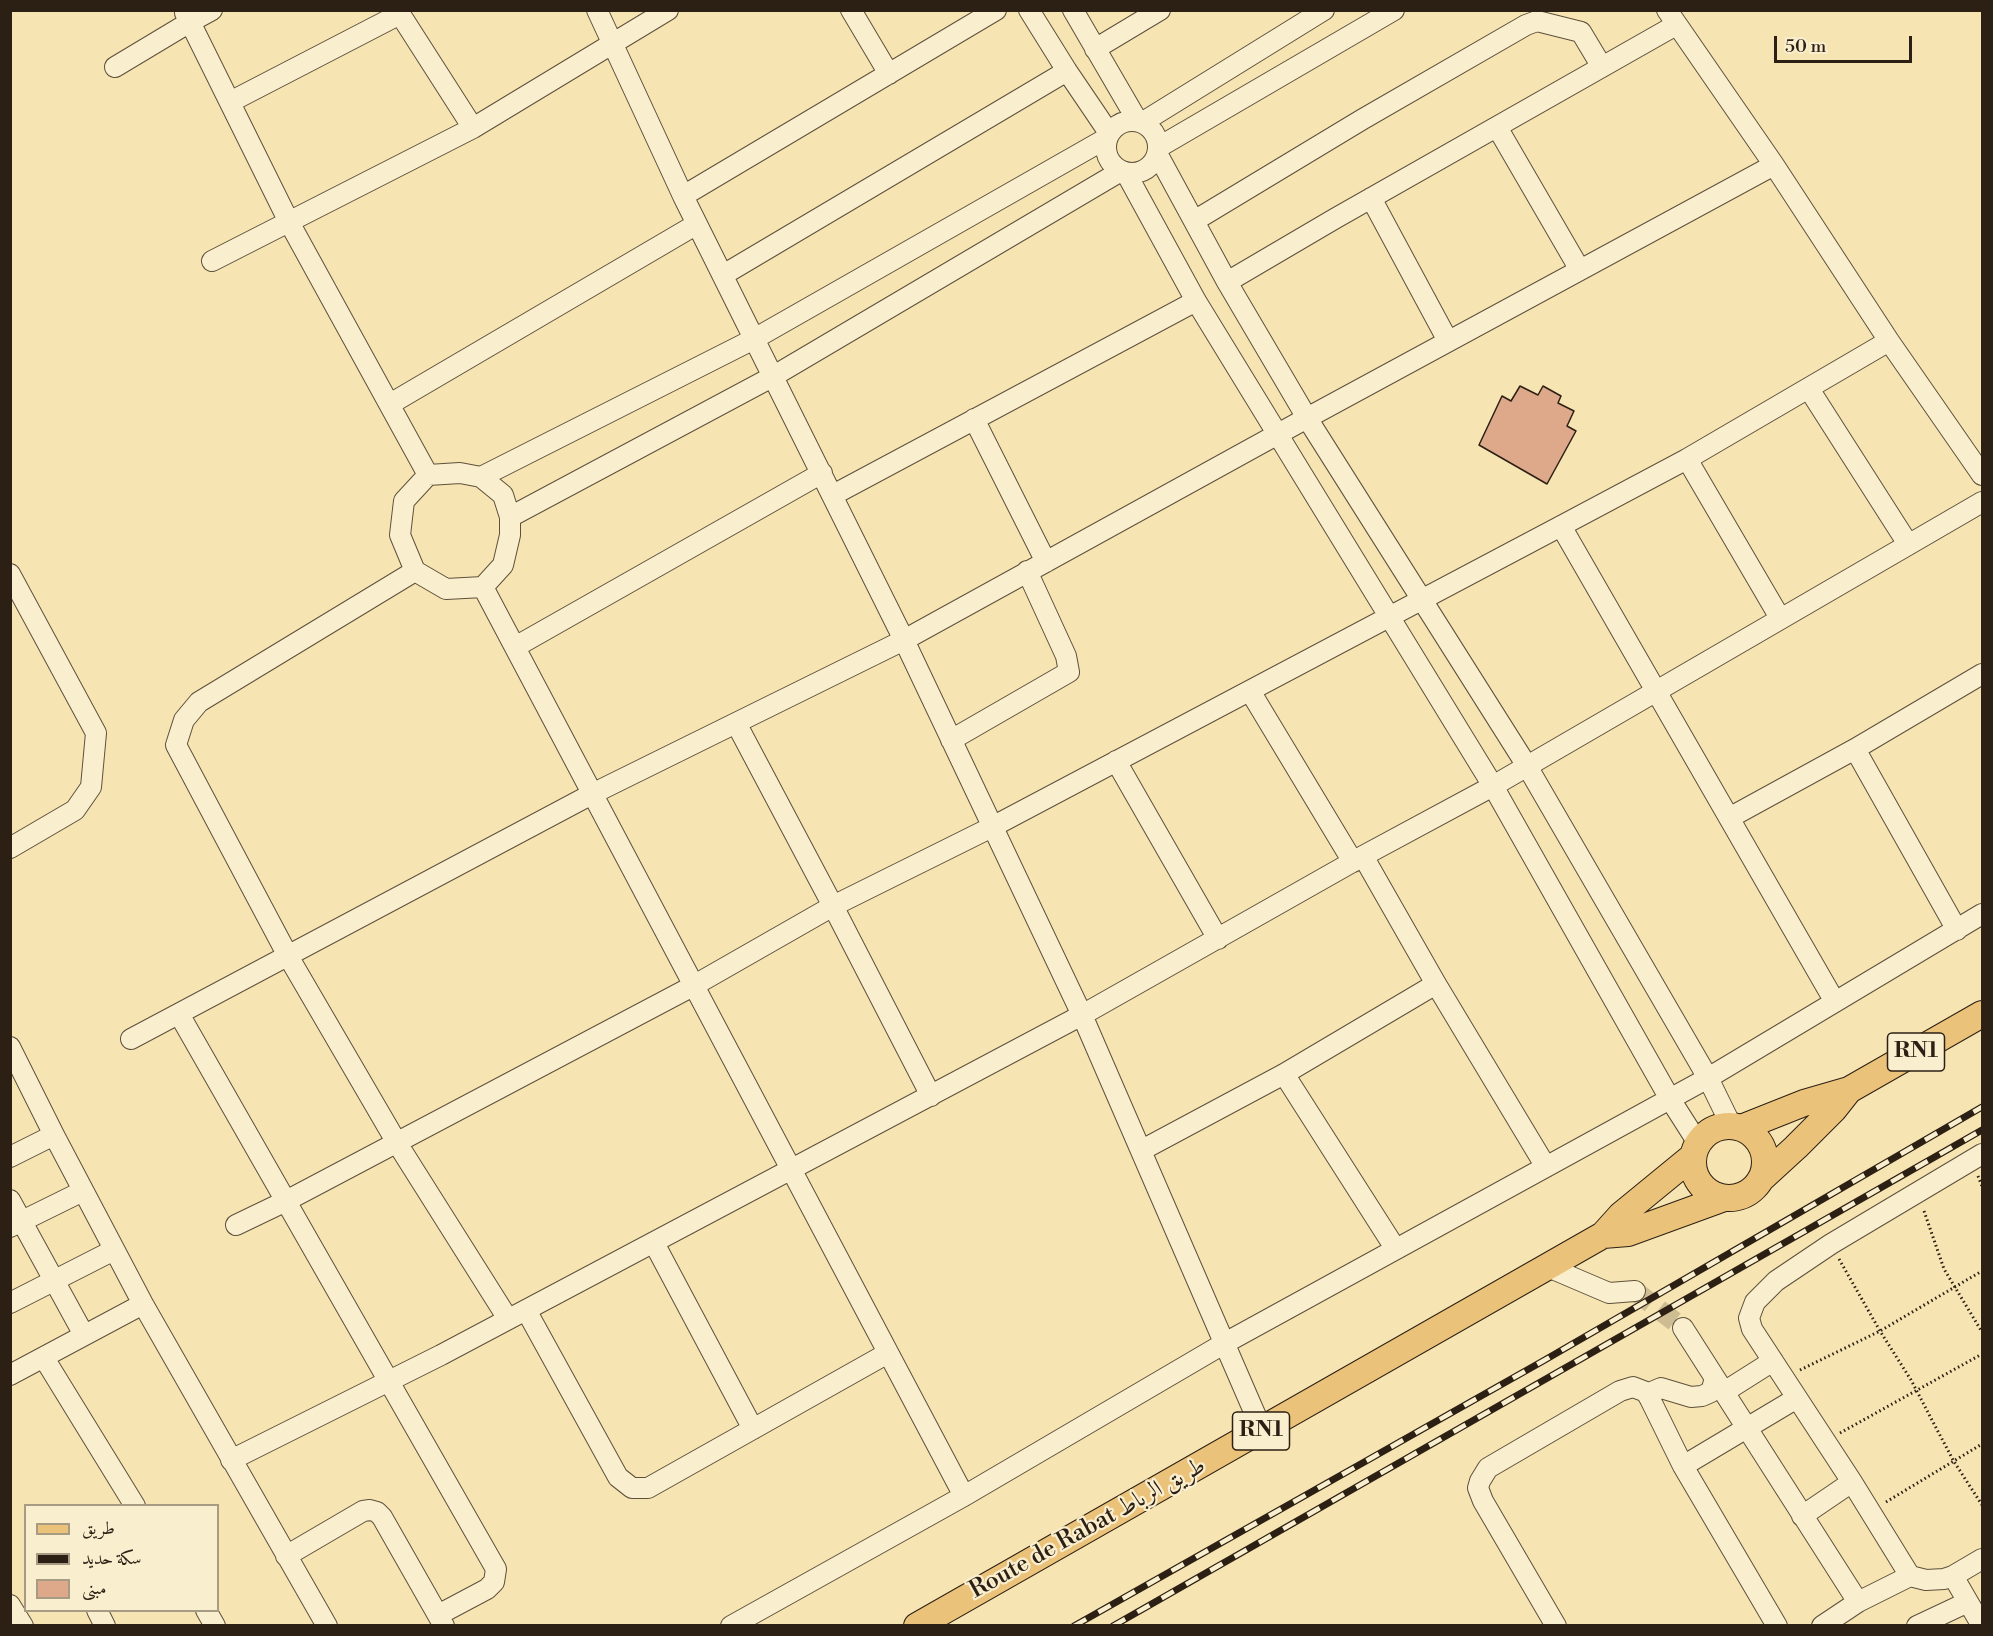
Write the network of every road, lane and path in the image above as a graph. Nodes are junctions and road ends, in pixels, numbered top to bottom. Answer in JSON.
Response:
{"nodes":[{"id":1,"x":212,"y":10,"type":"edge"},
{"id":2,"x":597,"y":10,"type":"edge"},
{"id":3,"x":668,"y":10,"type":"edge"},
{"id":4,"x":851,"y":10,"type":"edge"},
{"id":5,"x":996,"y":10,"type":"edge"},
{"id":6,"x":1029,"y":10,"type":"edge"},
{"id":7,"x":1073,"y":10,"type":"edge"},
{"id":8,"x":1160,"y":10,"type":"edge"},
{"id":9,"x":1324,"y":10,"type":"edge"},
{"id":10,"x":1394,"y":10,"type":"edge"},
{"id":11,"x":187,"y":16,"type":"edge"},
{"id":12,"x":1672,"y":18,"type":"edge"},
{"id":13,"x":614,"y":43,"type":"junction"},
{"id":14,"x":1095,"y":49,"type":"junction"},
{"id":15,"x":115,"y":67,"type":"dead end"},
{"id":16,"x":1602,"y":67,"type":"junction"},
{"id":17,"x":1066,"y":71,"type":"junction"},
{"id":18,"x":889,"y":74,"type":"junction"},
{"id":19,"x":230,"y":102,"type":"junction"},
{"id":20,"x":1140,"y":121,"type":"junction"},
{"id":21,"x":1497,"y":127,"type":"junction"},
{"id":22,"x":473,"y":128,"type":"junction"},
{"id":23,"x":1108,"y":135,"type":"junction"},
{"id":24,"x":1159,"y":151,"type":"junction"},
{"id":25,"x":1774,"y":165,"type":"junction"},
{"id":26,"x":1124,"y":172,"type":"junction"},
{"id":27,"x":683,"y":195,"type":"junction"},
{"id":28,"x":1371,"y":198,"type":"junction"},
{"id":29,"x":1194,"y":220,"type":"junction"},
{"id":30,"x":289,"y":222,"type":"junction"},
{"id":31,"x":698,"y":224,"type":"junction"},
{"id":32,"x":212,"y":261,"type":"dead end"},
{"id":33,"x":1580,"y":270,"type":"junction"},
{"id":34,"x":723,"y":275,"type":"junction"},
{"id":35,"x":1227,"y":282,"type":"junction"},
{"id":36,"x":1196,"y":301,"type":"junction"},
{"id":37,"x":753,"y":339,"type":"junction"},
{"id":38,"x":1448,"y":341,"type":"junction"},
{"id":39,"x":1889,"y":341,"type":"junction"},
{"id":40,"x":772,"y":377,"type":"junction"},
{"id":41,"x":1809,"y":389,"type":"junction"},
{"id":42,"x":390,"y":404,"type":"junction"},
{"id":43,"x":1307,"y":418,"type":"junction"},
{"id":44,"x":974,"y":419,"type":"junction"},
{"id":45,"x":1277,"y":436,"type":"junction"},
{"id":46,"x":1687,"y":459,"type":"junction"},
{"id":47,"x":822,"y":473,"type":"junction"},
{"id":48,"x":429,"y":475,"type":"junction"},
{"id":49,"x":1983,"y":475,"type":"edge"},
{"id":50,"x":481,"y":477,"type":"junction"},
{"id":51,"x":833,"y":495,"type":"junction"},
{"id":52,"x":1983,"y":502,"type":"edge"},
{"id":53,"x":510,"y":517,"type":"junction"},
{"id":54,"x":1561,"y":526,"type":"junction"},
{"id":55,"x":1908,"y":544,"type":"junction"},
{"id":56,"x":1046,"y":562,"type":"junction"},
{"id":57,"x":416,"y":571,"type":"junction"},
{"id":58,"x":1027,"y":571,"type":"junction"},
{"id":59,"x":10,"y":574,"type":"edge"},
{"id":60,"x":483,"y":587,"type":"junction"},
{"id":61,"x":1422,"y":600,"type":"junction"},
{"id":62,"x":1389,"y":618,"type":"junction"},
{"id":63,"x":1780,"y":618,"type":"junction"},
{"id":64,"x":904,"y":640,"type":"junction"},
{"id":65,"x":514,"y":647,"type":"junction"},
{"id":66,"x":1981,"y":679,"type":"edge"},
{"id":67,"x":1657,"y":690,"type":"junction"},
{"id":68,"x":1250,"y":692,"type":"junction"},
{"id":69,"x":736,"y":723,"type":"junction"},
{"id":70,"x":951,"y":740,"type":"junction"},
{"id":71,"x":1855,"y":749,"type":"junction"},
{"id":72,"x":1116,"y":762,"type":"junction"},
{"id":73,"x":1527,"y":766,"type":"junction"},
{"id":74,"x":1493,"y":786,"type":"junction"},
{"id":75,"x":592,"y":794,"type":"junction"},
{"id":76,"x":1729,"y":818,"type":"junction"},
{"id":77,"x":992,"y":827,"type":"junction"},
{"id":78,"x":10,"y":848,"type":"edge"},
{"id":79,"x":1358,"y":859,"type":"junction"},
{"id":80,"x":833,"y":906,"type":"junction"},
{"id":81,"x":1983,"y":914,"type":"edge"},
{"id":82,"x":1957,"y":930,"type":"junction"},
{"id":83,"x":1218,"y":939,"type":"junction"},
{"id":84,"x":288,"y":956,"type":"junction"},
{"id":85,"x":1436,"y":984,"type":"junction"},
{"id":86,"x":693,"y":986,"type":"junction"},
{"id":87,"x":1835,"y":1002,"type":"junction"},
{"id":88,"x":179,"y":1014,"type":"junction"},
{"id":89,"x":1983,"y":1014,"type":"edge"},
{"id":90,"x":1082,"y":1015,"type":"junction"},
{"id":91,"x":130,"y":1039,"type":"dead end"},
{"id":92,"x":10,"y":1047,"type":"edge"},
{"id":93,"x":1284,"y":1074,"type":"junction"},
{"id":94,"x":1708,"y":1078,"type":"junction"},
{"id":95,"x":1849,"y":1090,"type":"junction"},
{"id":96,"x":931,"y":1096,"type":"junction"},
{"id":97,"x":1670,"y":1099,"type":"junction"},
{"id":98,"x":1737,"y":1128,"type":"junction"},
{"id":99,"x":54,"y":1135,"type":"junction"},
{"id":100,"x":397,"y":1143,"type":"junction"},
{"id":101,"x":1696,"y":1149,"type":"junction"},
{"id":102,"x":1142,"y":1150,"type":"junction"},
{"id":103,"x":1983,"y":1154,"type":"edge"},
{"id":104,"x":10,"y":1157,"type":"edge"},
{"id":105,"x":1546,"y":1167,"type":"junction"},
{"id":106,"x":791,"y":1170,"type":"junction"},
{"id":107,"x":1760,"y":1180,"type":"junction"},
{"id":108,"x":83,"y":1191,"type":"junction"},
{"id":109,"x":1917,"y":1192,"type":"junction"},
{"id":110,"x":1724,"y":1198,"type":"junction"},
{"id":111,"x":10,"y":1200,"type":"edge"},
{"id":112,"x":286,"y":1201,"type":"junction"},
{"id":113,"x":16,"y":1224,"type":"edge"},
{"id":114,"x":236,"y":1226,"type":"dead end"},
{"id":115,"x":1604,"y":1235,"type":"junction"},
{"id":116,"x":654,"y":1243,"type":"junction"},
{"id":117,"x":1831,"y":1244,"type":"junction"},
{"id":118,"x":1395,"y":1248,"type":"junction"},
{"id":119,"x":114,"y":1250,"type":"junction"},
{"id":120,"x":1548,"y":1267,"type":"junction"},
{"id":121,"x":1983,"y":1271,"type":"edge"},
{"id":122,"x":54,"y":1280,"type":"junction"},
{"id":123,"x":1954,"y":1288,"type":"junction"},
{"id":124,"x":1635,"y":1292,"type":"tunnel mouth"},
{"id":125,"x":10,"y":1303,"type":"edge"},
{"id":126,"x":142,"y":1304,"type":"junction"},
{"id":127,"x":517,"y":1315,"type":"junction"},
{"id":128,"x":1683,"y":1328,"type":"tunnel mouth"},
{"id":129,"x":1880,"y":1331,"type":"junction"},
{"id":130,"x":1983,"y":1332,"type":"edge"},
{"id":131,"x":84,"y":1335,"type":"junction"},
{"id":132,"x":1225,"y":1342,"type":"junction"},
{"id":133,"x":888,"y":1353,"type":"junction"},
{"id":134,"x":1983,"y":1354,"type":"edge"},
{"id":135,"x":44,"y":1358,"type":"junction"},
{"id":136,"x":1773,"y":1361,"type":"junction"},
{"id":137,"x":10,"y":1375,"type":"edge"},
{"id":138,"x":1784,"y":1378,"type":"junction"},
{"id":139,"x":388,"y":1382,"type":"junction"},
{"id":140,"x":1719,"y":1385,"type":"junction"},
{"id":141,"x":1918,"y":1391,"type":"junction"},
{"id":142,"x":1647,"y":1394,"type":"junction"},
{"id":143,"x":1797,"y":1398,"type":"junction"},
{"id":144,"x":753,"y":1429,"type":"junction"},
{"id":145,"x":1746,"y":1429,"type":"junction"},
{"id":146,"x":1262,"y":1430,"type":"junction"},
{"id":147,"x":1826,"y":1441,"type":"junction"},
{"id":148,"x":1983,"y":1444,"type":"edge"},
{"id":149,"x":231,"y":1460,"type":"junction"},
{"id":150,"x":1953,"y":1460,"type":"junction"},
{"id":151,"x":1683,"y":1466,"type":"junction"},
{"id":152,"x":1852,"y":1482,"type":"junction"},
{"id":153,"x":964,"y":1496,"type":"junction"},
{"id":154,"x":134,"y":1504,"type":"edge"},
{"id":155,"x":1983,"y":1505,"type":"edge"},
{"id":156,"x":1870,"y":1511,"type":"junction"},
{"id":157,"x":1802,"y":1516,"type":"junction"},
{"id":158,"x":286,"y":1556,"type":"junction"},
{"id":159,"x":1983,"y":1559,"type":"edge"},
{"id":160,"x":1910,"y":1576,"type":"junction"},
{"id":161,"x":1953,"y":1576,"type":"junction"},
{"id":162,"x":1858,"y":1602,"type":"junction"},
{"id":163,"x":1968,"y":1602,"type":"junction"},
{"id":164,"x":10,"y":1605,"type":"edge"},
{"id":165,"x":98,"y":1612,"type":"edge"},
{"id":166,"x":207,"y":1612,"type":"edge"},
{"id":167,"x":441,"y":1620,"type":"edge"},
{"id":168,"x":23,"y":1626,"type":"edge"},
{"id":169,"x":105,"y":1626,"type":"edge"},
{"id":170,"x":215,"y":1626,"type":"edge"},
{"id":171,"x":327,"y":1626,"type":"edge"},
{"id":172,"x":731,"y":1626,"type":"edge"},
{"id":173,"x":917,"y":1626,"type":"edge"},
{"id":174,"x":1556,"y":1626,"type":"edge"},
{"id":175,"x":1777,"y":1626,"type":"edge"},
{"id":176,"x":1822,"y":1626,"type":"edge"},
{"id":177,"x":1917,"y":1626,"type":"edge"},
{"id":178,"x":1982,"y":1626,"type":"edge"}],
"edges":[{"from":1,"to":11,"type":"street"},
{"from":2,"to":13,"type":"street"},
{"from":3,"to":13,"type":"street"},
{"from":4,"to":18,"type":"street"},
{"from":5,"to":18,"type":"street"},
{"from":6,"to":17,"type":"street"},
{"from":7,"to":14,"type":"street"},
{"from":8,"to":14,"type":"street"},
{"from":9,"to":20,"type":"street"},
{"from":10,"to":24,"type":"street"},
{"from":11,"to":15,"type":"street"},
{"from":11,"to":19,"type":"street"},
{"from":12,"to":16,"type":"street"},
{"from":12,"to":25,"type":"street"},
{"from":13,"to":22,"type":"street"},
{"from":13,"to":27,"type":"street"},
{"from":14,"to":20,"type":"street"},
{"from":16,"to":21,"type":"street"},
{"from":16,"to":29,"type":"street"},
{"from":17,"to":23,"type":"street"},
{"from":17,"to":34,"type":"street"},
{"from":18,"to":27,"type":"street"},
{"from":19,"to":22,"type":"street"},
{"from":19,"to":30,"type":"street"},
{"from":20,"to":23,"type":"street"},
{"from":20,"to":24,"type":"street"},
{"from":21,"to":28,"type":"street"},
{"from":21,"to":33,"type":"street"},
{"from":22,"to":30,"type":"street"},
{"from":23,"to":26,"type":"street"},
{"from":23,"to":37,"type":"street"},
{"from":24,"to":26,"type":"street"},
{"from":24,"to":29,"type":"street"},
{"from":25,"to":33,"type":"street"},
{"from":25,"to":39,"type":"street"},
{"from":26,"to":36,"type":"street"},
{"from":26,"to":40,"type":"street"},
{"from":27,"to":31,"type":"street"},
{"from":28,"to":35,"type":"street"},
{"from":28,"to":38,"type":"street"},
{"from":29,"to":35,"type":"street"},
{"from":30,"to":32,"type":"street"},
{"from":30,"to":42,"type":"street"},
{"from":31,"to":34,"type":"street"},
{"from":31,"to":42,"type":"street"},
{"from":33,"to":38,"type":"street"},
{"from":34,"to":37,"type":"street"},
{"from":35,"to":43,"type":"street"},
{"from":36,"to":44,"type":"street"},
{"from":36,"to":45,"type":"street"},
{"from":37,"to":40,"type":"street"},
{"from":37,"to":50,"type":"street"},
{"from":38,"to":43,"type":"street"},
{"from":39,"to":41,"type":"street"},
{"from":39,"to":49,"type":"street"},
{"from":40,"to":47,"type":"street"},
{"from":40,"to":53,"type":"street"},
{"from":41,"to":46,"type":"street"},
{"from":41,"to":55,"type":"street"},
{"from":42,"to":48,"type":"street"},
{"from":43,"to":45,"type":"street"},
{"from":43,"to":61,"type":"street"},
{"from":44,"to":51,"type":"street"},
{"from":44,"to":56,"type":"street"},
{"from":45,"to":56,"type":"street"},
{"from":45,"to":62,"type":"street"},
{"from":46,"to":54,"type":"street"},
{"from":46,"to":63,"type":"street"},
{"from":47,"to":51,"type":"street"},
{"from":47,"to":65,"type":"street"},
{"from":48,"to":50,"type":"street"},
{"from":48,"to":57,"type":"street"},
{"from":50,"to":53,"type":"street"},
{"from":51,"to":64,"type":"street"},
{"from":52,"to":55,"type":"street"},
{"from":53,"to":60,"type":"street"},
{"from":54,"to":61,"type":"street"},
{"from":54,"to":67,"type":"street"},
{"from":55,"to":63,"type":"street"},
{"from":56,"to":58,"type":"street"},
{"from":57,"to":60,"type":"street"},
{"from":57,"to":84,"type":"street"},
{"from":58,"to":64,"type":"street"},
{"from":58,"to":70,"type":"street"},
{"from":59,"to":78,"type":"street"},
{"from":60,"to":65,"type":"street"},
{"from":61,"to":62,"type":"street"},
{"from":61,"to":73,"type":"street"},
{"from":62,"to":68,"type":"street"},
{"from":62,"to":74,"type":"street"},
{"from":63,"to":67,"type":"street"},
{"from":64,"to":69,"type":"street"},
{"from":64,"to":70,"type":"street"},
{"from":65,"to":75,"type":"street"},
{"from":66,"to":71,"type":"street"},
{"from":67,"to":73,"type":"street"},
{"from":67,"to":76,"type":"street"},
{"from":68,"to":72,"type":"street"},
{"from":68,"to":79,"type":"street"},
{"from":69,"to":75,"type":"street"},
{"from":69,"to":80,"type":"street"},
{"from":70,"to":77,"type":"street"},
{"from":71,"to":76,"type":"street"},
{"from":71,"to":82,"type":"street"},
{"from":72,"to":77,"type":"street"},
{"from":72,"to":83,"type":"street"},
{"from":73,"to":74,"type":"street"},
{"from":73,"to":94,"type":"street"},
{"from":74,"to":79,"type":"street"},
{"from":74,"to":97,"type":"street"},
{"from":75,"to":84,"type":"street"},
{"from":75,"to":86,"type":"street"},
{"from":76,"to":87,"type":"street"},
{"from":77,"to":80,"type":"street"},
{"from":77,"to":90,"type":"street"},
{"from":79,"to":83,"type":"street"},
{"from":79,"to":85,"type":"street"},
{"from":80,"to":86,"type":"street"},
{"from":80,"to":96,"type":"street"},
{"from":81,"to":82,"type":"street"},
{"from":82,"to":87,"type":"street"},
{"from":83,"to":90,"type":"street"},
{"from":84,"to":88,"type":"street"},
{"from":84,"to":100,"type":"street"},
{"from":85,"to":93,"type":"street"},
{"from":85,"to":105,"type":"street"},
{"from":86,"to":100,"type":"street"},
{"from":86,"to":106,"type":"street"},
{"from":87,"to":94,"type":"street"},
{"from":88,"to":91,"type":"street"},
{"from":88,"to":112,"type":"street"},
{"from":89,"to":95,"type":"main road","number":"RN1"},
{"from":90,"to":96,"type":"street"},
{"from":90,"to":102,"type":"street"},
{"from":92,"to":99,"type":"street"},
{"from":93,"to":102,"type":"street"},
{"from":93,"to":118,"type":"street"},
{"from":94,"to":97,"type":"street"},
{"from":94,"to":98,"type":"street"},
{"from":95,"to":98,"type":"main road","number":"RN1"},
{"from":95,"to":107,"type":"main road","number":"RN1"},
{"from":96,"to":106,"type":"street"},
{"from":97,"to":101,"type":"street"},
{"from":97,"to":105,"type":"street"},
{"from":98,"to":101,"type":"main road","number":"RN1"},
{"from":98,"to":107,"type":"main road"},
{"from":99,"to":104,"type":"street"},
{"from":99,"to":108,"type":"street"},
{"from":100,"to":112,"type":"street"},
{"from":100,"to":127,"type":"street"},
{"from":101,"to":110,"type":"main road"},
{"from":101,"to":115,"type":"main road","name":"Route de Rabat طريق الرباط","number":"RN1"},
{"from":102,"to":132,"type":"street"},
{"from":103,"to":109,"type":"street"},
{"from":105,"to":118,"type":"street"},
{"from":106,"to":116,"type":"street"},
{"from":106,"to":133,"type":"street"},
{"from":107,"to":110,"type":"main road","number":"RN1"},
{"from":108,"to":113,"type":"street"},
{"from":108,"to":119,"type":"street"},
{"from":109,"to":117,"type":"street"},
{"from":109,"to":123,"type":"path"},
{"from":110,"to":115,"type":"main road","name":"Route de Rabat طريق الرباط","number":"RN1"},
{"from":111,"to":113,"type":"street"},
{"from":112,"to":114,"type":"street"},
{"from":112,"to":139,"type":"street"},
{"from":113,"to":122,"type":"street"},
{"from":115,"to":120,"type":"main road","name":"Route de Rabat طريق الرباط","number":"RN1"},
{"from":116,"to":127,"type":"street"},
{"from":116,"to":144,"type":"street"},
{"from":117,"to":129,"type":"path"},
{"from":117,"to":136,"type":"street"},
{"from":118,"to":132,"type":"street"},
{"from":119,"to":122,"type":"street"},
{"from":119,"to":126,"type":"street"},
{"from":120,"to":124,"type":"street"},
{"from":120,"to":146,"type":"main road","name":"Route de Rabat طريق الرباط","number":"RN1"},
{"from":121,"to":123,"type":"path"},
{"from":122,"to":125,"type":"street"},
{"from":122,"to":131,"type":"street"},
{"from":123,"to":129,"type":"path"},
{"from":123,"to":130,"type":"path"},
{"from":126,"to":131,"type":"street"},
{"from":126,"to":149,"type":"street"},
{"from":127,"to":139,"type":"street"},
{"from":127,"to":144,"type":"street"},
{"from":128,"to":140,"type":"street"},
{"from":129,"to":138,"type":"path"},
{"from":129,"to":141,"type":"path"},
{"from":131,"to":135,"type":"street"},
{"from":132,"to":146,"type":"street"},
{"from":132,"to":153,"type":"street"},
{"from":133,"to":144,"type":"street"},
{"from":133,"to":153,"type":"street"},
{"from":134,"to":141,"type":"path"},
{"from":135,"to":137,"type":"street"},
{"from":135,"to":154,"type":"street"},
{"from":136,"to":138,"type":"street"},
{"from":136,"to":140,"type":"street"},
{"from":138,"to":143,"type":"street"},
{"from":139,"to":149,"type":"street"},
{"from":139,"to":167,"type":"street"},
{"from":140,"to":142,"type":"street"},
{"from":140,"to":145,"type":"street"},
{"from":141,"to":147,"type":"path"},
{"from":141,"to":150,"type":"path"},
{"from":142,"to":151,"type":"street"},
{"from":142,"to":174,"type":"street"},
{"from":143,"to":145,"type":"street"},
{"from":143,"to":147,"type":"street"},
{"from":145,"to":151,"type":"street"},
{"from":145,"to":157,"type":"street"},
{"from":146,"to":173,"type":"main road","name":"Route de Rabat طريق الرباط","number":"RN1"},
{"from":147,"to":152,"type":"street"},
{"from":148,"to":150,"type":"path"},
{"from":149,"to":158,"type":"street"},
{"from":150,"to":155,"type":"path"},
{"from":150,"to":156,"type":"path"},
{"from":151,"to":175,"type":"street"},
{"from":152,"to":156,"type":"street"},
{"from":152,"to":157,"type":"street"},
{"from":153,"to":172,"type":"street"},
{"from":156,"to":160,"type":"street"},
{"from":157,"to":162,"type":"street"},
{"from":158,"to":167,"type":"street"},
{"from":158,"to":171,"type":"street"},
{"from":159,"to":161,"type":"street"},
{"from":160,"to":161,"type":"street"},
{"from":160,"to":162,"type":"street"},
{"from":161,"to":163,"type":"street"},
{"from":162,"to":176,"type":"street"},
{"from":163,"to":177,"type":"street"},
{"from":163,"to":178,"type":"street"},
{"from":164,"to":168,"type":"street"},
{"from":165,"to":169,"type":"street"},
{"from":166,"to":170,"type":"street"}]}
